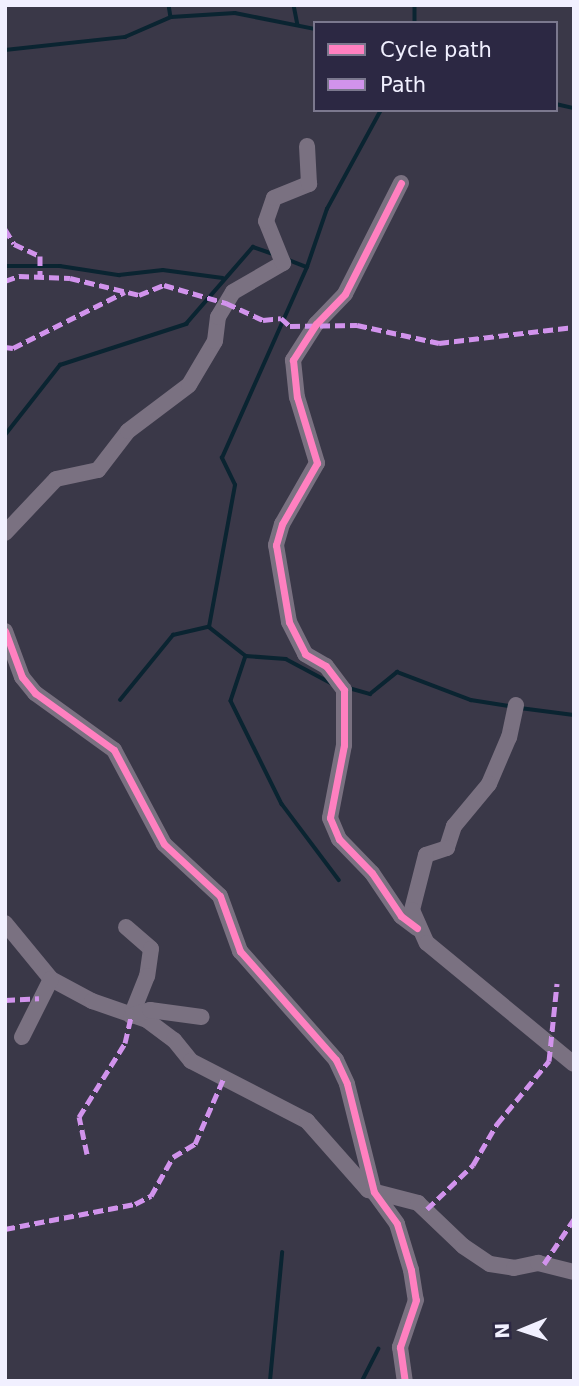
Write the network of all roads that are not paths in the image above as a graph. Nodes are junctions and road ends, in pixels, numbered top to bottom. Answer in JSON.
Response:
{"nodes":[{"id":1,"x":307,"y":146,"type":"dead end"},
{"id":2,"x":401,"y":183,"type":"dead end"},
{"id":3,"x":5,"y":533,"type":"edge"},
{"id":4,"x":5,"y":631,"type":"edge"},
{"id":5,"x":516,"y":705,"type":"dead end"},
{"id":6,"x":5,"y":923,"type":"edge"},
{"id":7,"x":126,"y":927,"type":"dead end"},
{"id":8,"x":417,"y":928,"type":"junction"},
{"id":9,"x":51,"y":979,"type":"junction"},
{"id":10,"x":131,"y":1016,"type":"junction"},
{"id":11,"x":202,"y":1017,"type":"dead end"},
{"id":12,"x":22,"y":1037,"type":"dead end"},
{"id":13,"x":574,"y":1064,"type":"edge"},
{"id":14,"x":374,"y":1192,"type":"junction"},
{"id":15,"x":574,"y":1272,"type":"edge"},
{"id":16,"x":405,"y":1381,"type":"edge"}],
"edges":[{"from":1,"to":3,"type":"street"},
{"from":2,"to":8,"type":"street"},
{"from":4,"to":14,"type":"street"},
{"from":5,"to":8,"type":"street"},
{"from":6,"to":9,"type":"street"},
{"from":7,"to":10,"type":"street"},
{"from":8,"to":13,"type":"street"},
{"from":9,"to":10,"type":"street"},
{"from":9,"to":12,"type":"street"},
{"from":10,"to":11,"type":"street"},
{"from":10,"to":14,"type":"street"},
{"from":14,"to":15,"type":"street"},
{"from":14,"to":16,"type":"street"}]}
